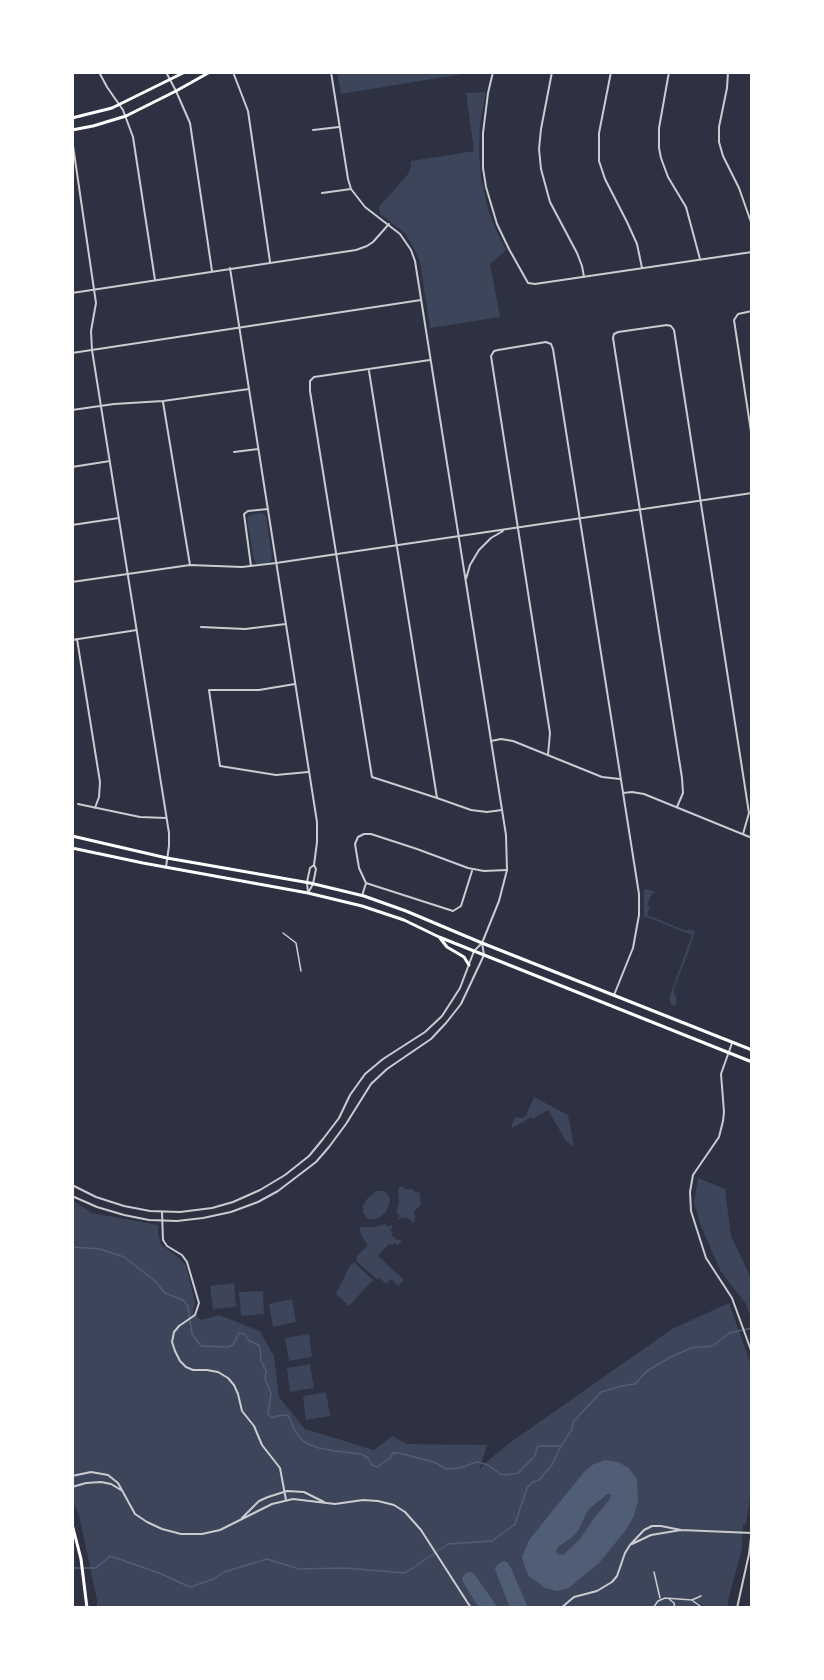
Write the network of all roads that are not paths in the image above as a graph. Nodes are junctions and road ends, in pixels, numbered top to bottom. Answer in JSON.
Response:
{"nodes":[{"id":1,"x":99,"y":72,"type":"edge"},
{"id":2,"x":166,"y":72,"type":"edge"},
{"id":3,"x":185,"y":72,"type":"edge"},
{"id":4,"x":210,"y":72,"type":"edge"},
{"id":5,"x":233,"y":72,"type":"edge"},
{"id":6,"x":331,"y":72,"type":"edge"},
{"id":7,"x":493,"y":72,"type":"edge"},
{"id":8,"x":552,"y":72,"type":"edge"},
{"id":9,"x":611,"y":72,"type":"edge"},
{"id":10,"x":669,"y":72,"type":"edge"},
{"id":11,"x":728,"y":72,"type":"edge"},
{"id":12,"x":170,"y":79,"type":"junction"},
{"id":13,"x":176,"y":91,"type":"junction"},
{"id":14,"x":120,"y":105,"type":"junction"},
{"id":15,"x":126,"y":116,"type":"junction"},
{"id":16,"x":72,"y":118,"type":"edge"},
{"id":17,"x":339,"y":127,"type":"junction"},
{"id":18,"x":72,"y":130,"type":"edge"},
{"id":19,"x":313,"y":130,"type":"dead end"},
{"id":20,"x":72,"y":139,"type":"edge"},
{"id":21,"x":351,"y":189,"type":"junction"},
{"id":22,"x":322,"y":193,"type":"dead end"},
{"id":23,"x":389,"y":224,"type":"junction"},
{"id":24,"x":752,"y":225,"type":"edge"},
{"id":25,"x":752,"y":252,"type":"edge"},
{"id":26,"x":700,"y":259,"type":"junction"},
{"id":27,"x":270,"y":262,"type":"junction"},
{"id":28,"x":230,"y":268,"type":"junction"},
{"id":29,"x":642,"y":268,"type":"junction"},
{"id":30,"x":212,"y":271,"type":"junction"},
{"id":31,"x":584,"y":277,"type":"junction"},
{"id":32,"x":154,"y":280,"type":"junction"},
{"id":33,"x":94,"y":289,"type":"junction"},
{"id":34,"x":72,"y":293,"type":"edge"},
{"id":35,"x":421,"y":300,"type":"junction"},
{"id":36,"x":752,"y":311,"type":"edge"},
{"id":37,"x":239,"y":328,"type":"junction"},
{"id":38,"x":92,"y":350,"type":"junction"},
{"id":39,"x":72,"y":353,"type":"edge"},
{"id":40,"x":430,"y":360,"type":"junction"},
{"id":41,"x":369,"y":369,"type":"junction"},
{"id":42,"x":249,"y":389,"type":"junction"},
{"id":43,"x":163,"y":401,"type":"junction"},
{"id":44,"x":101,"y":406,"type":"junction"},
{"id":45,"x":72,"y":410,"type":"edge"},
{"id":46,"x":752,"y":438,"type":"edge"},
{"id":47,"x":258,"y":449,"type":"junction"},
{"id":48,"x":234,"y":452,"type":"dead end"},
{"id":49,"x":110,"y":461,"type":"junction"},
{"id":50,"x":72,"y":467,"type":"edge"},
{"id":51,"x":752,"y":493,"type":"edge"},
{"id":52,"x":700,"y":501,"type":"junction"},
{"id":53,"x":268,"y":509,"type":"junction"},
{"id":54,"x":640,"y":510,"type":"junction"},
{"id":55,"x":119,"y":518,"type":"junction"},
{"id":56,"x":580,"y":519,"type":"junction"},
{"id":57,"x":72,"y":525,"type":"edge"},
{"id":58,"x":518,"y":528,"type":"junction"},
{"id":59,"x":507,"y":529,"type":"junction"},
{"id":60,"x":459,"y":537,"type":"junction"},
{"id":61,"x":398,"y":546,"type":"junction"},
{"id":62,"x":337,"y":555,"type":"junction"},
{"id":63,"x":276,"y":563,"type":"junction"},
{"id":64,"x":190,"y":565,"type":"junction"},
{"id":65,"x":251,"y":567,"type":"junction"},
{"id":66,"x":128,"y":574,"type":"junction"},
{"id":67,"x":72,"y":582,"type":"edge"},
{"id":68,"x":465,"y":582,"type":"junction"},
{"id":69,"x":286,"y":624,"type":"junction"},
{"id":70,"x":201,"y":627,"type":"dead end"},
{"id":71,"x":137,"y":630,"type":"junction"},
{"id":72,"x":77,"y":639,"type":"junction"},
{"id":73,"x":72,"y":640,"type":"edge"},
{"id":74,"x":295,"y":684,"type":"junction"},
{"id":75,"x":491,"y":741,"type":"junction"},
{"id":76,"x":548,"y":755,"type":"junction"},
{"id":77,"x":309,"y":772,"type":"junction"},
{"id":78,"x":621,"y":779,"type":"junction"},
{"id":79,"x":623,"y":793,"type":"junction"},
{"id":80,"x":437,"y":798,"type":"junction"},
{"id":81,"x":78,"y":804,"type":"dead end"},
{"id":82,"x":677,"y":807,"type":"junction"},
{"id":83,"x":95,"y":808,"type":"junction"},
{"id":84,"x":502,"y":810,"type":"junction"},
{"id":85,"x":166,"y":818,"type":"junction"},
{"id":86,"x":743,"y":834,"type":"junction"},
{"id":87,"x":72,"y":836,"type":"edge"},
{"id":88,"x":752,"y":838,"type":"edge"},
{"id":89,"x":72,"y":848,"type":"edge"},
{"id":90,"x":167,"y":858,"type":"junction"},
{"id":91,"x":314,"y":865,"type":"junction"},
{"id":92,"x":166,"y":867,"type":"junction"},
{"id":93,"x":473,"y":870,"type":"junction"},
{"id":94,"x":507,"y":870,"type":"junction"},
{"id":95,"x":307,"y":882,"type":"junction"},
{"id":96,"x":366,"y":883,"type":"junction"},
{"id":97,"x":313,"y":884,"type":"junction"},
{"id":98,"x":308,"y":893,"type":"junction"},
{"id":99,"x":362,"y":896,"type":"junction"},
{"id":100,"x":283,"y":933,"type":"dead end"},
{"id":101,"x":439,"y":937,"type":"junction"},
{"id":102,"x":482,"y":943,"type":"junction"},
{"id":103,"x":474,"y":951,"type":"junction"},
{"id":104,"x":484,"y":955,"type":"junction"},
{"id":105,"x":469,"y":965,"type":"junction"},
{"id":106,"x":301,"y":971,"type":"dead end"},
{"id":107,"x":614,"y":995,"type":"junction"},
{"id":108,"x":610,"y":1005,"type":"junction"},
{"id":109,"x":732,"y":1043,"type":"junction"},
{"id":110,"x":752,"y":1050,"type":"edge"},
{"id":111,"x":729,"y":1052,"type":"junction"},
{"id":112,"x":752,"y":1062,"type":"edge"},
{"id":113,"x":72,"y":1185,"type":"edge"},
{"id":114,"x":72,"y":1196,"type":"edge"},
{"id":115,"x":162,"y":1212,"type":"junction"},
{"id":116,"x":162,"y":1221,"type":"junction"},
{"id":117,"x":752,"y":1352,"type":"edge"},
{"id":118,"x":72,"y":1476,"type":"edge"},
{"id":119,"x":72,"y":1487,"type":"edge"},
{"id":120,"x":122,"y":1491,"type":"junction"},
{"id":121,"x":285,"y":1492,"type":"junction"},
{"id":122,"x":286,"y":1500,"type":"junction"},
{"id":123,"x":328,"y":1504,"type":"junction"},
{"id":124,"x":242,"y":1518,"type":"junction"},
{"id":125,"x":72,"y":1524,"type":"edge"},
{"id":126,"x":681,"y":1530,"type":"junction"},
{"id":127,"x":752,"y":1532,"type":"edge"},
{"id":128,"x":630,"y":1545,"type":"junction"},
{"id":129,"x":654,"y":1572,"type":"dead end"},
{"id":130,"x":701,"y":1596,"type":"dead end"},
{"id":131,"x":665,"y":1598,"type":"junction"},
{"id":132,"x":661,"y":1599,"type":"junction"},
{"id":133,"x":692,"y":1600,"type":"junction"},
{"id":134,"x":700,"y":1606,"type":"dead end"},
{"id":135,"x":87,"y":1608,"type":"edge"},
{"id":136,"x":471,"y":1608,"type":"edge"},
{"id":137,"x":561,"y":1608,"type":"edge"},
{"id":138,"x":653,"y":1608,"type":"edge"},
{"id":139,"x":675,"y":1608,"type":"edge"},
{"id":140,"x":737,"y":1608,"type":"edge"}],
"edges":[{"from":1,"to":14,"type":"street"},
{"from":2,"to":12,"type":"street"},
{"from":3,"to":12,"type":"main road"},
{"from":4,"to":13,"type":"main road"},
{"from":5,"to":27,"type":"street"},
{"from":6,"to":17,"type":"street"},
{"from":7,"to":31,"type":"street"},
{"from":8,"to":31,"type":"street"},
{"from":9,"to":29,"type":"street"},
{"from":10,"to":26,"type":"street"},
{"from":11,"to":24,"type":"street"},
{"from":12,"to":13,"type":"street"},
{"from":12,"to":14,"type":"main road"},
{"from":13,"to":15,"type":"main road"},
{"from":13,"to":30,"type":"street"},
{"from":14,"to":15,"type":"street"},
{"from":14,"to":16,"type":"main road"},
{"from":15,"to":18,"type":"main road"},
{"from":15,"to":32,"type":"street"},
{"from":17,"to":19,"type":"street"},
{"from":17,"to":21,"type":"street"},
{"from":20,"to":33,"type":"street"},
{"from":21,"to":22,"type":"street"},
{"from":21,"to":23,"type":"street"},
{"from":23,"to":27,"type":"street"},
{"from":23,"to":35,"type":"street"},
{"from":25,"to":26,"type":"street"},
{"from":26,"to":29,"type":"street"},
{"from":27,"to":28,"type":"street"},
{"from":28,"to":30,"type":"street"},
{"from":28,"to":37,"type":"street"},
{"from":29,"to":31,"type":"street"},
{"from":30,"to":32,"type":"street"},
{"from":32,"to":33,"type":"street"},
{"from":33,"to":34,"type":"street"},
{"from":33,"to":38,"type":"street"},
{"from":35,"to":37,"type":"street"},
{"from":35,"to":40,"type":"street"},
{"from":36,"to":46,"type":"street"},
{"from":37,"to":38,"type":"street"},
{"from":37,"to":42,"type":"street"},
{"from":38,"to":39,"type":"street"},
{"from":38,"to":44,"type":"street"},
{"from":40,"to":41,"type":"street"},
{"from":40,"to":60,"type":"street"},
{"from":41,"to":61,"type":"street"},
{"from":41,"to":62,"type":"street"},
{"from":42,"to":43,"type":"street"},
{"from":42,"to":47,"type":"street"},
{"from":43,"to":44,"type":"street"},
{"from":43,"to":64,"type":"street"},
{"from":44,"to":45,"type":"street"},
{"from":44,"to":49,"type":"street"},
{"from":47,"to":48,"type":"street"},
{"from":47,"to":53,"type":"street"},
{"from":49,"to":50,"type":"street"},
{"from":49,"to":55,"type":"street"},
{"from":51,"to":52,"type":"street"},
{"from":52,"to":54,"type":"street"},
{"from":52,"to":54,"type":"street"},
{"from":52,"to":86,"type":"street"},
{"from":53,"to":63,"type":"street"},
{"from":53,"to":65,"type":"street"},
{"from":54,"to":56,"type":"street"},
{"from":54,"to":82,"type":"street"},
{"from":55,"to":57,"type":"street"},
{"from":55,"to":66,"type":"street"},
{"from":56,"to":58,"type":"street"},
{"from":56,"to":58,"type":"street"},
{"from":56,"to":78,"type":"street"},
{"from":58,"to":59,"type":"street"},
{"from":58,"to":76,"type":"street"},
{"from":59,"to":60,"type":"street"},
{"from":59,"to":68,"type":"street"},
{"from":60,"to":61,"type":"street"},
{"from":60,"to":68,"type":"street"},
{"from":61,"to":62,"type":"street"},
{"from":61,"to":80,"type":"street"},
{"from":62,"to":63,"type":"street"},
{"from":62,"to":80,"type":"street"},
{"from":63,"to":65,"type":"street"},
{"from":63,"to":69,"type":"street"},
{"from":64,"to":65,"type":"street"},
{"from":64,"to":66,"type":"street"},
{"from":66,"to":67,"type":"street"},
{"from":66,"to":71,"type":"street"},
{"from":68,"to":75,"type":"street"},
{"from":69,"to":70,"type":"street"},
{"from":69,"to":74,"type":"street"},
{"from":71,"to":72,"type":"street"},
{"from":71,"to":85,"type":"street"},
{"from":72,"to":73,"type":"street"},
{"from":72,"to":83,"type":"street"},
{"from":74,"to":77,"type":"street"},
{"from":74,"to":77,"type":"street"},
{"from":75,"to":76,"type":"street"},
{"from":75,"to":84,"type":"street"},
{"from":76,"to":78,"type":"street"},
{"from":77,"to":91,"type":"street"},
{"from":78,"to":79,"type":"street"},
{"from":79,"to":82,"type":"street"},
{"from":79,"to":107,"type":"street"},
{"from":80,"to":84,"type":"street"},
{"from":81,"to":83,"type":"street"},
{"from":82,"to":86,"type":"street"},
{"from":83,"to":85,"type":"street"},
{"from":84,"to":94,"type":"street"},
{"from":85,"to":90,"type":"street"},
{"from":86,"to":88,"type":"street"},
{"from":87,"to":90,"type":"main road"},
{"from":89,"to":92,"type":"main road"},
{"from":90,"to":92,"type":"street"},
{"from":90,"to":95,"type":"main road"},
{"from":91,"to":95,"type":"street"},
{"from":91,"to":97,"type":"street"},
{"from":92,"to":98,"type":"main road"},
{"from":93,"to":94,"type":"street"},
{"from":93,"to":96,"type":"street"},
{"from":93,"to":96,"type":"street"},
{"from":94,"to":102,"type":"street"},
{"from":95,"to":97,"type":"main road"},
{"from":95,"to":98,"type":"street"},
{"from":96,"to":99,"type":"street"},
{"from":97,"to":98,"type":"street"},
{"from":97,"to":99,"type":"main road"},
{"from":98,"to":101,"type":"main road"},
{"from":99,"to":102,"type":"main road"},
{"from":100,"to":106,"type":"street"},
{"from":101,"to":103,"type":"main road"},
{"from":101,"to":105,"type":"main road"},
{"from":102,"to":103,"type":"street"},
{"from":102,"to":104,"type":"street"},
{"from":102,"to":107,"type":"main road"},
{"from":103,"to":104,"type":"main road"},
{"from":103,"to":105,"type":"street"},
{"from":104,"to":108,"type":"main road"},
{"from":104,"to":116,"type":"street"},
{"from":105,"to":115,"type":"street"},
{"from":107,"to":108,"type":"main road"},
{"from":107,"to":109,"type":"main road"},
{"from":108,"to":111,"type":"main road"},
{"from":109,"to":110,"type":"main road"},
{"from":109,"to":111,"type":"street"},
{"from":111,"to":112,"type":"main road"},
{"from":111,"to":117,"type":"street"},
{"from":113,"to":115,"type":"street"},
{"from":114,"to":116,"type":"street"},
{"from":115,"to":116,"type":"street"},
{"from":116,"to":121,"type":"street"},
{"from":118,"to":120,"type":"street"},
{"from":119,"to":120,"type":"street"},
{"from":120,"to":124,"type":"street"},
{"from":121,"to":122,"type":"street"},
{"from":121,"to":123,"type":"street"},
{"from":121,"to":124,"type":"street"},
{"from":122,"to":123,"type":"street"},
{"from":122,"to":124,"type":"street"},
{"from":123,"to":136,"type":"street"},
{"from":125,"to":135,"type":"main road"},
{"from":126,"to":127,"type":"street"},
{"from":126,"to":128,"type":"street"},
{"from":126,"to":128,"type":"street"},
{"from":127,"to":140,"type":"street"},
{"from":128,"to":137,"type":"street"},
{"from":129,"to":132,"type":"street"},
{"from":130,"to":133,"type":"street"},
{"from":131,"to":132,"type":"street"},
{"from":131,"to":133,"type":"street"},
{"from":131,"to":139,"type":"street"},
{"from":132,"to":138,"type":"street"},
{"from":133,"to":134,"type":"street"}]}
